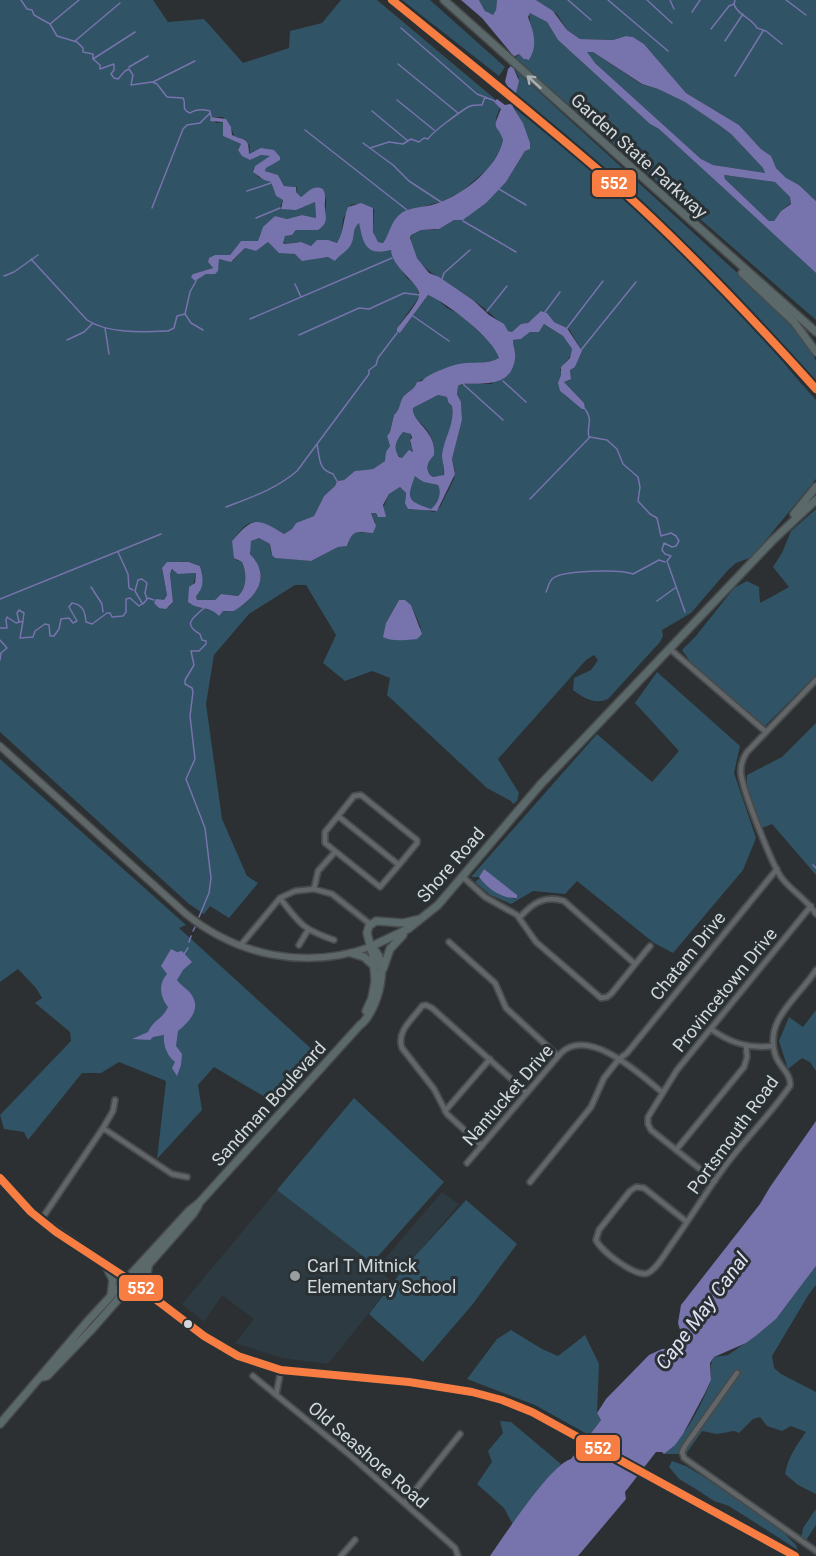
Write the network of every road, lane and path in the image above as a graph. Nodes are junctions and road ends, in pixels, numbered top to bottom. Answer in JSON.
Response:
{"nodes":[{"id":1,"x":392,"y":0,"type":"edge"},
{"id":2,"x":444,"y":0,"type":"edge"},
{"id":3,"x":687,"y":219,"type":"junction"},
{"id":4,"x":816,"y":332,"type":"edge"},
{"id":5,"x":816,"y":352,"type":"edge"},
{"id":6,"x":816,"y":389,"type":"edge"},
{"id":7,"x":816,"y":487,"type":"edge"},
{"id":8,"x":816,"y":495,"type":"edge"},
{"id":9,"x":816,"y":500,"type":"edge"},
{"id":10,"x":799,"y":515,"type":"junction"},
{"id":11,"x":773,"y":540,"type":"junction"},
{"id":12,"x":670,"y":649,"type":"junction"},
{"id":13,"x":816,"y":680,"type":"edge"},
{"id":14,"x":766,"y":732,"type":"junction"},
{"id":15,"x":0,"y":746,"type":"edge"},
{"id":16,"x":338,"y":816,"type":"junction"},
{"id":17,"x":335,"y":852,"type":"junction"},
{"id":18,"x":399,"y":865,"type":"junction"},
{"id":19,"x":777,"y":869,"type":"junction"},
{"id":20,"x":463,"y":877,"type":"junction"},
{"id":21,"x":314,"y":889,"type":"junction"},
{"id":22,"x":280,"y":898,"type":"junction"},
{"id":23,"x":811,"y":906,"type":"junction"},
{"id":24,"x":816,"y":914,"type":"edge"},
{"id":25,"x":520,"y":917,"type":"junction"},
{"id":26,"x":423,"y":918,"type":"junction"},
{"id":27,"x":370,"y":924,"type":"junction"},
{"id":28,"x":408,"y":929,"type":"junction"},
{"id":29,"x":308,"y":930,"type":"junction"},
{"id":30,"x":334,"y":940,"type":"dead end"},
{"id":31,"x":448,"y":942,"type":"dead end"},
{"id":32,"x":299,"y":945,"type":"dead end"},
{"id":33,"x":240,"y":946,"type":"junction"},
{"id":34,"x":650,"y":946,"type":"dead end"},
{"id":35,"x":370,"y":947,"type":"junction"},
{"id":36,"x":351,"y":953,"type":"junction"},
{"id":37,"x":635,"y":964,"type":"junction"},
{"id":38,"x":374,"y":966,"type":"junction"},
{"id":39,"x":816,"y":970,"type":"edge"},
{"id":40,"x":381,"y":980,"type":"junction"},
{"id":41,"x":360,"y":1024,"type":"junction"},
{"id":42,"x":711,"y":1029,"type":"junction"},
{"id":43,"x":746,"y":1046,"type":"junction"},
{"id":44,"x":773,"y":1046,"type":"junction"},
{"id":45,"x":558,"y":1056,"type":"junction"},
{"id":46,"x":490,"y":1059,"type":"junction"},
{"id":47,"x":619,"y":1059,"type":"junction"},
{"id":48,"x":527,"y":1093,"type":"junction"},
{"id":49,"x":663,"y":1093,"type":"junction"},
{"id":50,"x":115,"y":1100,"type":"dead end"},
{"id":51,"x":445,"y":1111,"type":"junction"},
{"id":52,"x":104,"y":1128,"type":"junction"},
{"id":53,"x":482,"y":1146,"type":"junction"},
{"id":54,"x":676,"y":1150,"type":"junction"},
{"id":55,"x":467,"y":1163,"type":"dead end"},
{"id":56,"x":187,"y":1177,"type":"dead end"},
{"id":57,"x":0,"y":1178,"type":"edge"},
{"id":58,"x":715,"y":1181,"type":"junction"},
{"id":59,"x":530,"y":1182,"type":"dead end"},
{"id":60,"x":199,"y":1203,"type":"junction"},
{"id":61,"x":41,"y":1220,"type":"junction"},
{"id":62,"x":687,"y":1222,"type":"junction"},
{"id":63,"x":105,"y":1264,"type":"junction"},
{"id":64,"x":148,"y":1266,"type":"junction"},
{"id":65,"x":130,"y":1280,"type":"junction"},
{"id":66,"x":148,"y":1293,"type":"junction"},
{"id":67,"x":110,"y":1296,"type":"junction"},
{"id":68,"x":281,"y":1370,"type":"junction"},
{"id":69,"x":737,"y":1373,"type":"dead end"},
{"id":70,"x":253,"y":1376,"type":"dead end"},
{"id":71,"x":41,"y":1378,"type":"junction"},
{"id":72,"x":276,"y":1395,"type":"junction"},
{"id":73,"x":0,"y":1424,"type":"edge"},
{"id":74,"x":460,"y":1434,"type":"dead end"},
{"id":75,"x":405,"y":1503,"type":"junction"},
{"id":76,"x":355,"y":1540,"type":"dead end"},
{"id":77,"x":816,"y":1551,"type":"edge"},
{"id":78,"x":458,"y":1555,"type":"edge"},
{"id":79,"x":793,"y":1555,"type":"edge"},
{"id":80,"x":342,"y":1556,"type":"edge"}],
"edges":[{"from":1,"to":6,"type":"highway"},
{"from":3,"to":2,"type":"highway","name":"Garden State Parkway","one_way":true},
{"from":3,"to":4,"type":"highway","name":"Garden State Parkway"},
{"from":3,"to":5,"type":"highway"},
{"from":7,"to":11,"type":"highway","name":"Shore Road"},
{"from":8,"to":10,"type":"highway"},
{"from":9,"to":10,"type":"highway"},
{"from":10,"to":11,"type":"highway","name":"Shore Road"},
{"from":11,"to":12,"type":"highway","name":"Shore Road"},
{"from":12,"to":14,"type":"street"},
{"from":12,"to":20,"type":"highway","name":"Shore Road"},
{"from":13,"to":14,"type":"street"},
{"from":14,"to":19,"type":"street"},
{"from":15,"to":33,"type":"main road","name":"Shore Road"},
{"from":16,"to":17,"type":"street"},
{"from":16,"to":18,"type":"street"},
{"from":16,"to":18,"type":"street"},
{"from":17,"to":18,"type":"street"},
{"from":17,"to":21,"type":"street"},
{"from":19,"to":23,"type":"street"},
{"from":19,"to":47,"type":"street","name":"Chatam Drive"},
{"from":20,"to":25,"type":"street"},
{"from":20,"to":26,"type":"highway","name":"Shore Road"},
{"from":21,"to":22,"type":"street"},
{"from":21,"to":27,"type":"street"},
{"from":22,"to":29,"type":"street"},
{"from":22,"to":33,"type":"street"},
{"from":23,"to":24,"type":"street"},
{"from":23,"to":42,"type":"street","name":"Provincetown Drive"},
{"from":25,"to":37,"type":"street"},
{"from":25,"to":37,"type":"street"},
{"from":26,"to":27,"type":"highway"},
{"from":26,"to":28,"type":"highway","name":"Shore Road"},
{"from":27,"to":35,"type":"highway"},
{"from":28,"to":35,"type":"highway","name":"Shore Road"},
{"from":28,"to":40,"type":"highway"},
{"from":29,"to":30,"type":"street"},
{"from":29,"to":32,"type":"street"},
{"from":31,"to":45,"type":"street"},
{"from":33,"to":36,"type":"main road","name":"Shore Road"},
{"from":34,"to":37,"type":"street"},
{"from":35,"to":36,"type":"main road","name":"Shore Road"},
{"from":35,"to":38,"type":"highway","name":"Sandman Boulevard"},
{"from":35,"to":40,"type":"highway","name":"Sandman Boulevard"},
{"from":36,"to":38,"type":"highway"},
{"from":38,"to":41,"type":"highway","name":"Sandman Boulevard"},
{"from":39,"to":44,"type":"street","name":"Portsmouth Road"},
{"from":40,"to":41,"type":"highway","name":"Sandman Boulevard"},
{"from":41,"to":60,"type":"highway","name":"Sandman Boulevard"},
{"from":42,"to":43,"type":"street"},
{"from":42,"to":49,"type":"street","name":"Provincetown Drive"},
{"from":43,"to":44,"type":"street"},
{"from":43,"to":54,"type":"street"},
{"from":44,"to":58,"type":"street","name":"Portsmouth Road"},
{"from":45,"to":47,"type":"street","name":"Nantucket Drive"},
{"from":45,"to":48,"type":"street","name":"Nantucket Drive"},
{"from":46,"to":48,"type":"street"},
{"from":46,"to":51,"type":"street"},
{"from":46,"to":51,"type":"street"},
{"from":47,"to":49,"type":"street","name":"Nantucket Drive"},
{"from":47,"to":59,"type":"street","name":"Chatam Drive"},
{"from":48,"to":53,"type":"street","name":"Nantucket Drive"},
{"from":49,"to":54,"type":"street","name":"Provincetown Drive"},
{"from":50,"to":52,"type":"street"},
{"from":51,"to":53,"type":"street"},
{"from":52,"to":56,"type":"street"},
{"from":52,"to":61,"type":"street"},
{"from":53,"to":55,"type":"street","name":"Nantucket Drive"},
{"from":54,"to":58,"type":"street"},
{"from":57,"to":61,"type":"street"},
{"from":58,"to":62,"type":"street","name":"Portsmouth Road"},
{"from":60,"to":64,"type":"highway","name":"Sandman Boulevard"},
{"from":60,"to":65,"type":"highway","name":"Sandman Boulevard"},
{"from":61,"to":63,"type":"street"},
{"from":62,"to":62,"type":"street","name":"Portsmouth Road"},
{"from":63,"to":65,"type":"street"},
{"from":63,"to":67,"type":"highway"},
{"from":64,"to":65,"type":"highway","name":"Sandman Boulevard"},
{"from":64,"to":66,"type":"highway"},
{"from":65,"to":66,"type":"main road"},
{"from":65,"to":67,"type":"highway","name":"Sandman Boulevard"},
{"from":65,"to":71,"type":"highway","name":"Sandman Boulevard"},
{"from":66,"to":68,"type":"main road"},
{"from":67,"to":71,"type":"highway","name":"Sandman Boulevard"},
{"from":68,"to":72,"type":"street"},
{"from":68,"to":79,"type":"main road"},
{"from":69,"to":77,"type":"street"},
{"from":70,"to":72,"type":"street","name":"Old Seashore Road"},
{"from":71,"to":73,"type":"highway","name":"Sandman Boulevard"},
{"from":72,"to":75,"type":"street","name":"Old Seashore Road"},
{"from":74,"to":75,"type":"street"},
{"from":75,"to":78,"type":"street","name":"Old Seashore Road"},
{"from":76,"to":80,"type":"street"}]}
